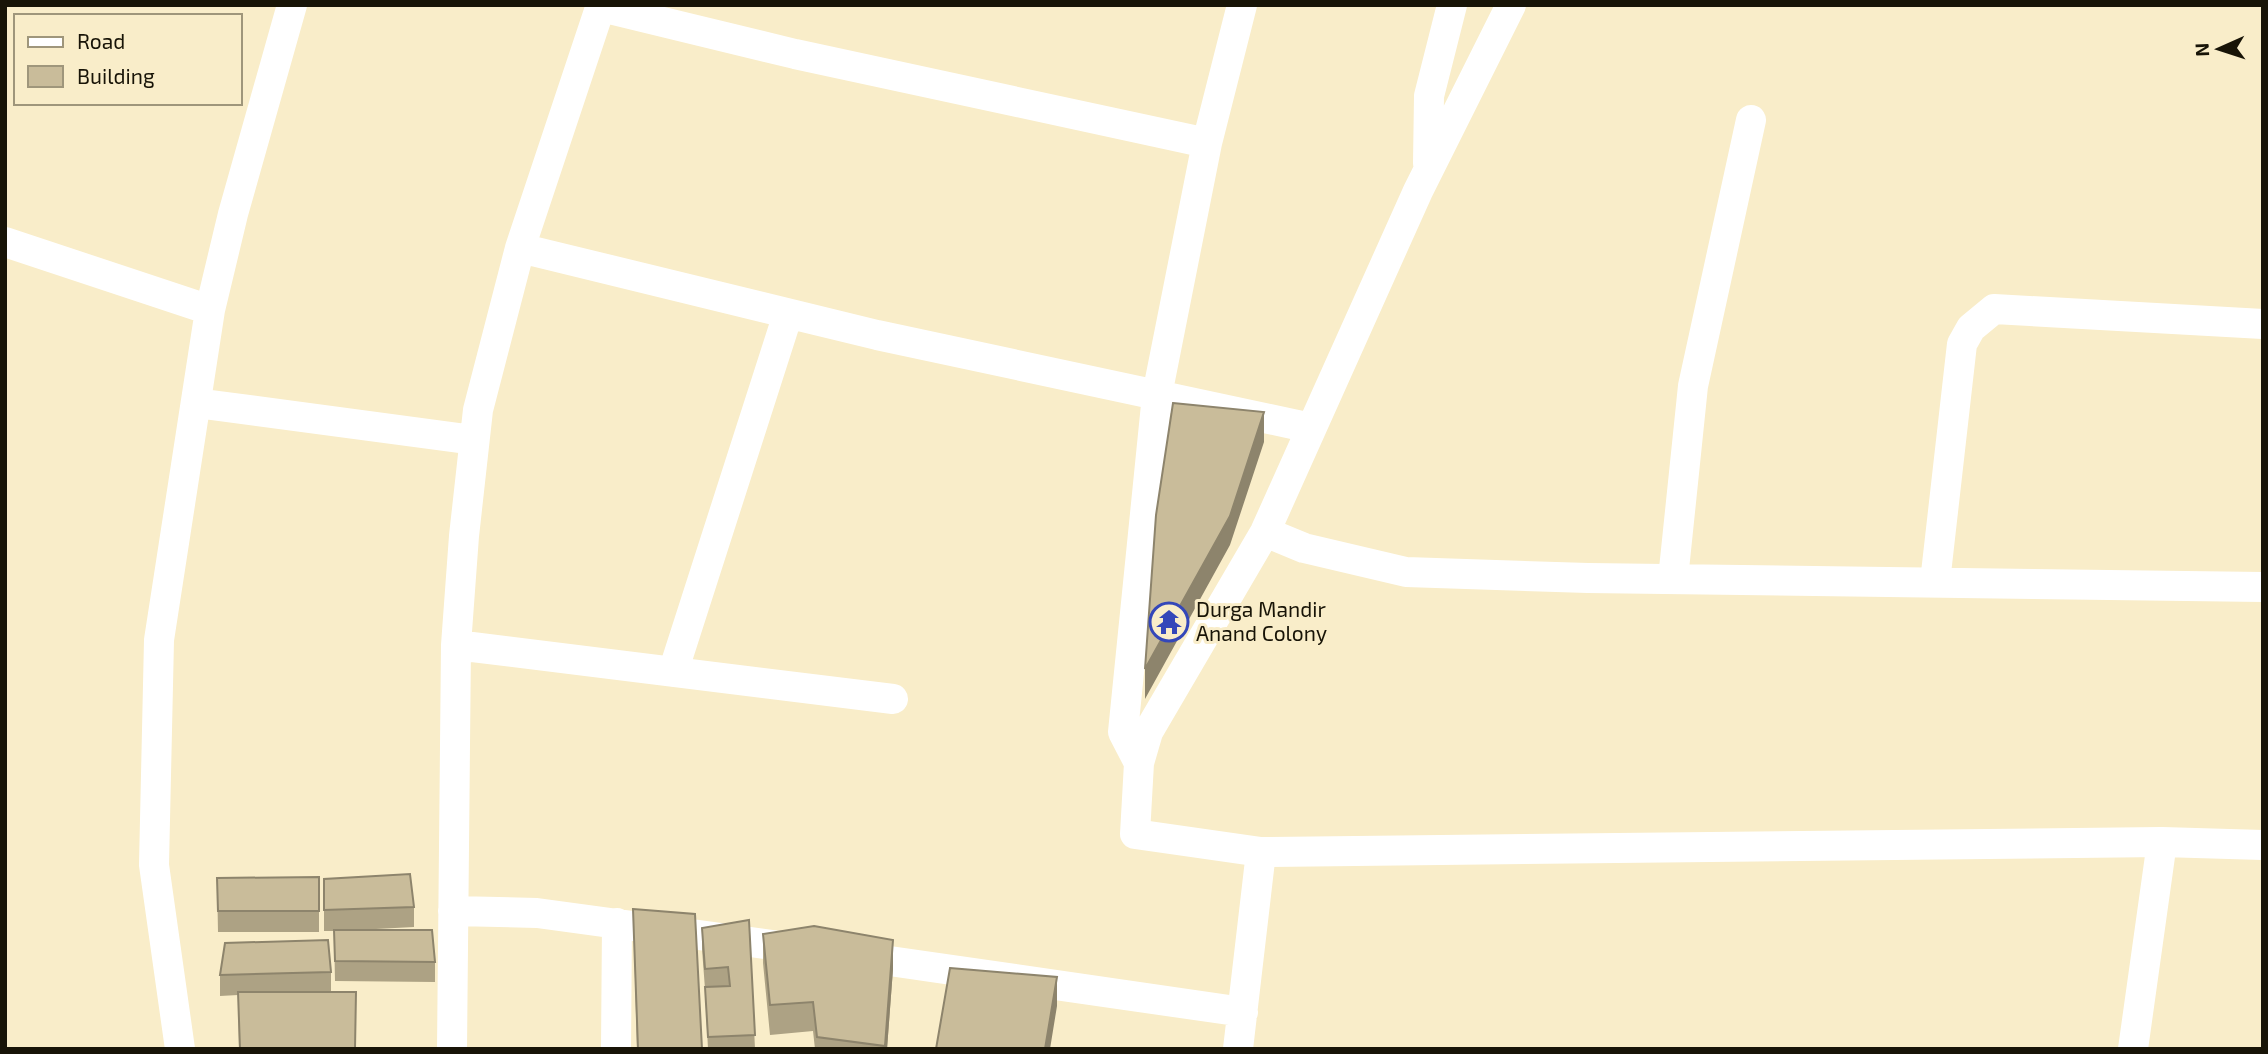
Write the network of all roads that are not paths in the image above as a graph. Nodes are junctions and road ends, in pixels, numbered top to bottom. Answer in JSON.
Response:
{"nodes":[{"id":1,"x":292,"y":5,"type":"edge"},
{"id":2,"x":1242,"y":5,"type":"edge"},
{"id":3,"x":1452,"y":5,"type":"edge"},
{"id":4,"x":1511,"y":5,"type":"edge"},
{"id":5,"x":601,"y":6,"type":"edge"},
{"id":6,"x":1751,"y":120,"type":"dead end"},
{"id":7,"x":1207,"y":143,"type":"junction"},
{"id":8,"x":1428,"y":172,"type":"junction"},
{"id":9,"x":5,"y":242,"type":"edge"},
{"id":10,"x":520,"y":248,"type":"junction"},
{"id":11,"x":210,"y":310,"type":"junction"},
{"id":12,"x":788,"y":314,"type":"junction"},
{"id":13,"x":2263,"y":324,"type":"edge"},
{"id":14,"x":1157,"y":395,"type":"junction"},
{"id":15,"x":196,"y":404,"type":"junction"},
{"id":16,"x":1311,"y":428,"type":"junction"},
{"id":17,"x":474,"y":440,"type":"junction"},
{"id":18,"x":1265,"y":532,"type":"junction"},
{"id":19,"x":1673,"y":579,"type":"junction"},
{"id":20,"x":1935,"y":582,"type":"junction"},
{"id":21,"x":2263,"y":587,"type":"edge"},
{"id":22,"x":456,"y":645,"type":"junction"},
{"id":23,"x":673,"y":672,"type":"junction"},
{"id":24,"x":893,"y":699,"type":"dead end"},
{"id":25,"x":1139,"y":763,"type":"junction"},
{"id":26,"x":2162,"y":842,"type":"junction"},
{"id":27,"x":2263,"y":845,"type":"edge"},
{"id":28,"x":1261,"y":852,"type":"junction"},
{"id":29,"x":453,"y":911,"type":"junction"},
{"id":30,"x":617,"y":923,"type":"junction"},
{"id":31,"x":1242,"y":1012,"type":"junction"},
{"id":32,"x":180,"y":1049,"type":"edge"},
{"id":33,"x":452,"y":1049,"type":"edge"},
{"id":34,"x":616,"y":1049,"type":"edge"},
{"id":35,"x":1238,"y":1049,"type":"edge"},
{"id":36,"x":2133,"y":1049,"type":"edge"}],
"edges":[{"from":1,"to":11,"type":"street"},
{"from":2,"to":7,"type":"street"},
{"from":3,"to":8,"type":"street"},
{"from":4,"to":8,"type":"street"},
{"from":5,"to":7,"type":"street"},
{"from":5,"to":10,"type":"street"},
{"from":6,"to":19,"type":"street"},
{"from":7,"to":14,"type":"street"},
{"from":8,"to":16,"type":"street"},
{"from":9,"to":11,"type":"street"},
{"from":10,"to":12,"type":"street"},
{"from":10,"to":17,"type":"street"},
{"from":11,"to":15,"type":"street"},
{"from":12,"to":14,"type":"street"},
{"from":12,"to":23,"type":"street"},
{"from":13,"to":20,"type":"street"},
{"from":14,"to":16,"type":"street"},
{"from":14,"to":25,"type":"street"},
{"from":15,"to":17,"type":"street"},
{"from":15,"to":32,"type":"street"},
{"from":16,"to":18,"type":"street"},
{"from":17,"to":22,"type":"street"},
{"from":18,"to":19,"type":"street"},
{"from":18,"to":25,"type":"street"},
{"from":19,"to":20,"type":"street"},
{"from":20,"to":21,"type":"street"},
{"from":22,"to":23,"type":"street"},
{"from":22,"to":29,"type":"street"},
{"from":23,"to":24,"type":"street"},
{"from":25,"to":28,"type":"street"},
{"from":26,"to":27,"type":"street"},
{"from":26,"to":28,"type":"street"},
{"from":26,"to":36,"type":"street"},
{"from":28,"to":31,"type":"street"},
{"from":29,"to":30,"type":"street"},
{"from":29,"to":33,"type":"street"},
{"from":30,"to":31,"type":"street"},
{"from":30,"to":34,"type":"street"},
{"from":31,"to":35,"type":"street"}]}
